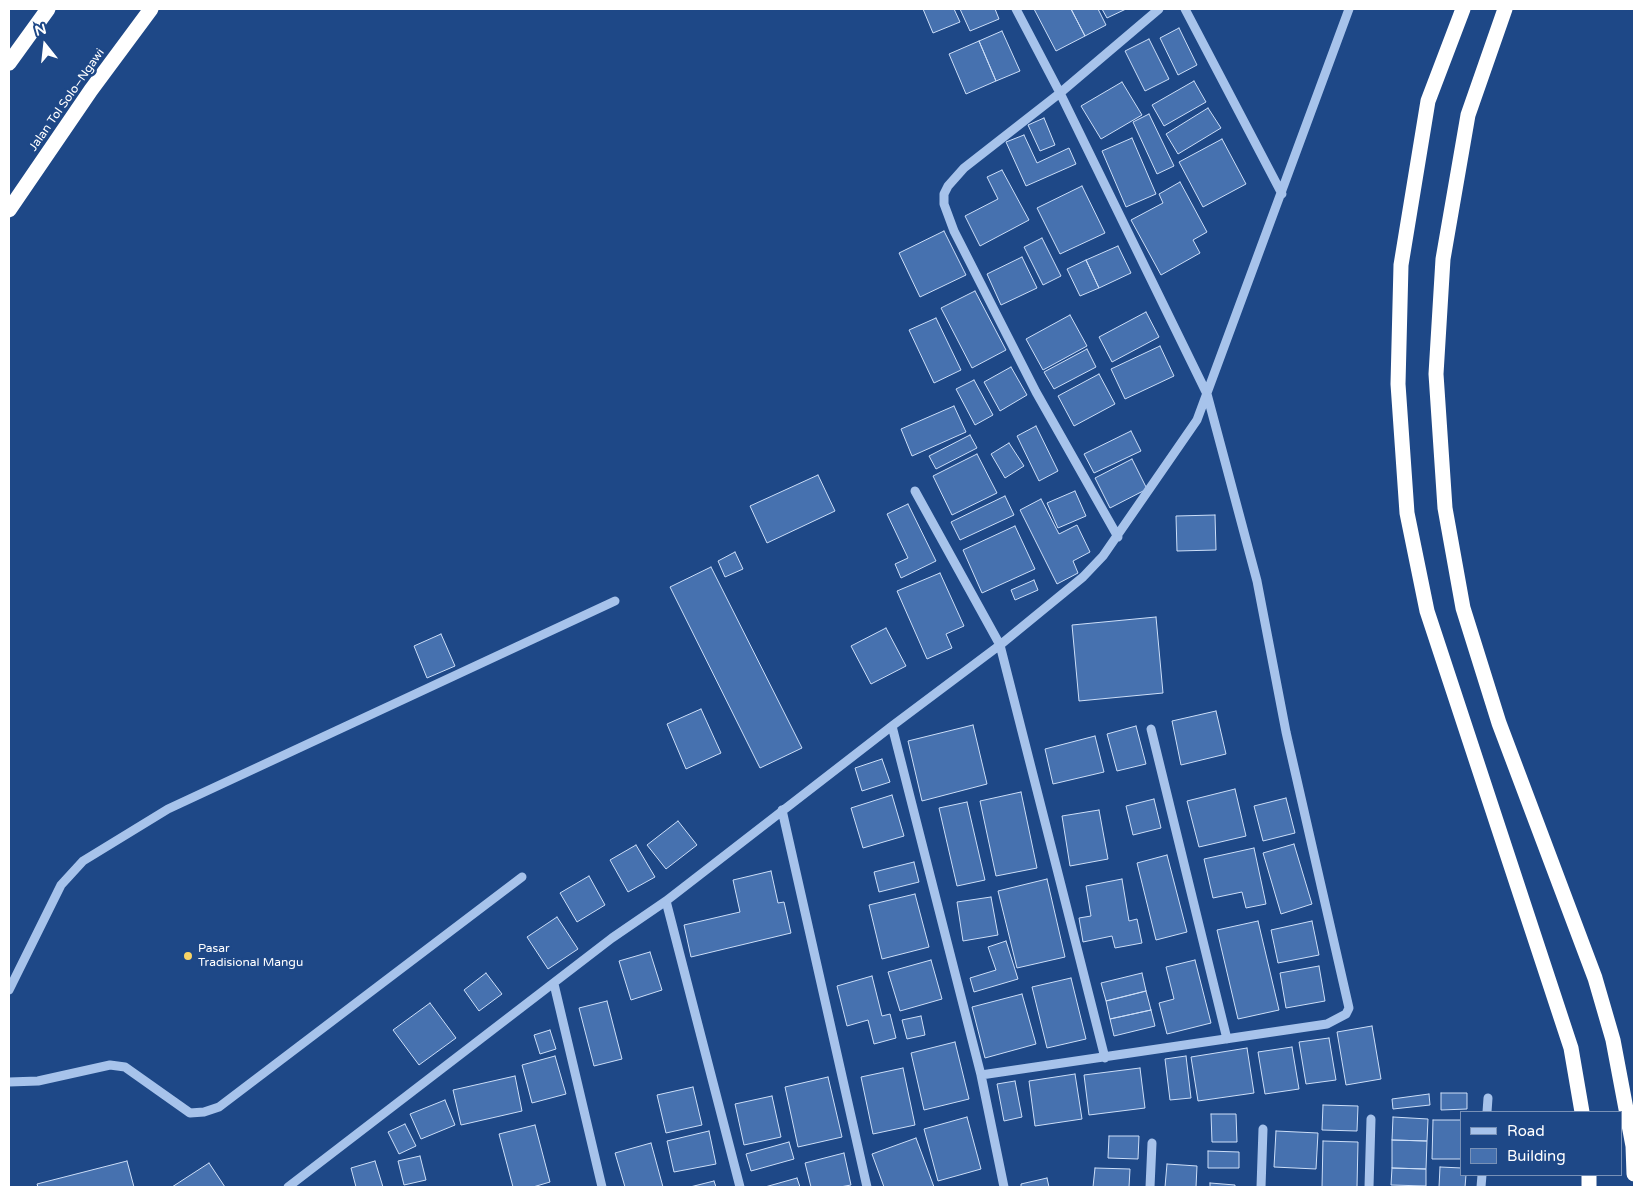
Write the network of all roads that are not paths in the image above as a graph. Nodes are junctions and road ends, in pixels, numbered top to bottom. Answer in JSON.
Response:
{"nodes":[{"id":1,"x":48,"y":9,"type":"edge"},
{"id":2,"x":151,"y":9,"type":"edge"},
{"id":3,"x":1016,"y":9,"type":"edge"},
{"id":4,"x":1159,"y":9,"type":"edge"},
{"id":5,"x":1185,"y":9,"type":"edge"},
{"id":6,"x":1349,"y":9,"type":"edge"},
{"id":7,"x":1463,"y":9,"type":"edge"},
{"id":8,"x":1505,"y":9,"type":"edge"},
{"id":9,"x":9,"y":63,"type":"edge"},
{"id":10,"x":1060,"y":93,"type":"junction"},
{"id":11,"x":1282,"y":194,"type":"junction"},
{"id":12,"x":9,"y":210,"type":"edge"},
{"id":13,"x":1207,"y":394,"type":"junction"},
{"id":14,"x":915,"y":490,"type":"dead end"},
{"id":15,"x":1118,"y":536,"type":"junction"},
{"id":16,"x":615,"y":601,"type":"dead end"},
{"id":17,"x":1000,"y":646,"type":"junction"},
{"id":18,"x":892,"y":726,"type":"junction"},
{"id":19,"x":1151,"y":729,"type":"dead end"},
{"id":20,"x":782,"y":810,"type":"junction"},
{"id":21,"x":522,"y":877,"type":"dead end"},
{"id":22,"x":666,"y":901,"type":"junction"},
{"id":23,"x":554,"y":984,"type":"junction"},
{"id":24,"x":9,"y":990,"type":"edge"},
{"id":25,"x":1227,"y":1039,"type":"junction"},
{"id":26,"x":1105,"y":1058,"type":"junction"},
{"id":27,"x":981,"y":1075,"type":"junction"},
{"id":28,"x":9,"y":1082,"type":"edge"},
{"id":29,"x":1488,"y":1098,"type":"dead end"},
{"id":30,"x":1487,"y":1111,"type":"edge"},
{"id":31,"x":1582,"y":1111,"type":"edge"},
{"id":32,"x":1371,"y":1119,"type":"dead end"},
{"id":33,"x":1263,"y":1129,"type":"dead end"},
{"id":34,"x":1152,"y":1143,"type":"dead end"},
{"id":35,"x":1634,"y":1174,"type":"edge"},
{"id":36,"x":288,"y":1187,"type":"edge"},
{"id":37,"x":602,"y":1187,"type":"edge"},
{"id":38,"x":740,"y":1187,"type":"edge"},
{"id":39,"x":867,"y":1187,"type":"edge"},
{"id":40,"x":1004,"y":1187,"type":"edge"},
{"id":41,"x":1150,"y":1187,"type":"edge"},
{"id":42,"x":1261,"y":1187,"type":"edge"},
{"id":43,"x":1369,"y":1187,"type":"edge"}],
"edges":[{"from":1,"to":9,"type":"highway"},
{"from":2,"to":12,"type":"highway","name":"Jalan Tol Solo–Ngawi"},
{"from":3,"to":10,"type":"street"},
{"from":4,"to":10,"type":"street"},
{"from":5,"to":11,"type":"street"},
{"from":6,"to":11,"type":"street"},
{"from":7,"to":31,"type":"highway"},
{"from":8,"to":35,"type":"highway"},
{"from":10,"to":13,"type":"street"},
{"from":10,"to":15,"type":"street"},
{"from":11,"to":13,"type":"street"},
{"from":13,"to":15,"type":"street"},
{"from":13,"to":25,"type":"street"},
{"from":14,"to":17,"type":"street"},
{"from":15,"to":17,"type":"street"},
{"from":16,"to":24,"type":"street"},
{"from":17,"to":18,"type":"street"},
{"from":17,"to":26,"type":"street"},
{"from":18,"to":20,"type":"street"},
{"from":18,"to":27,"type":"street"},
{"from":19,"to":25,"type":"street"},
{"from":20,"to":22,"type":"street"},
{"from":20,"to":39,"type":"street"},
{"from":21,"to":28,"type":"street"},
{"from":22,"to":23,"type":"street"},
{"from":22,"to":38,"type":"street"},
{"from":23,"to":36,"type":"street"},
{"from":23,"to":37,"type":"street"},
{"from":25,"to":26,"type":"street"},
{"from":26,"to":27,"type":"street"},
{"from":27,"to":40,"type":"street"},
{"from":29,"to":30,"type":"street"},
{"from":32,"to":43,"type":"street"},
{"from":33,"to":42,"type":"street"},
{"from":34,"to":41,"type":"street"}]}
